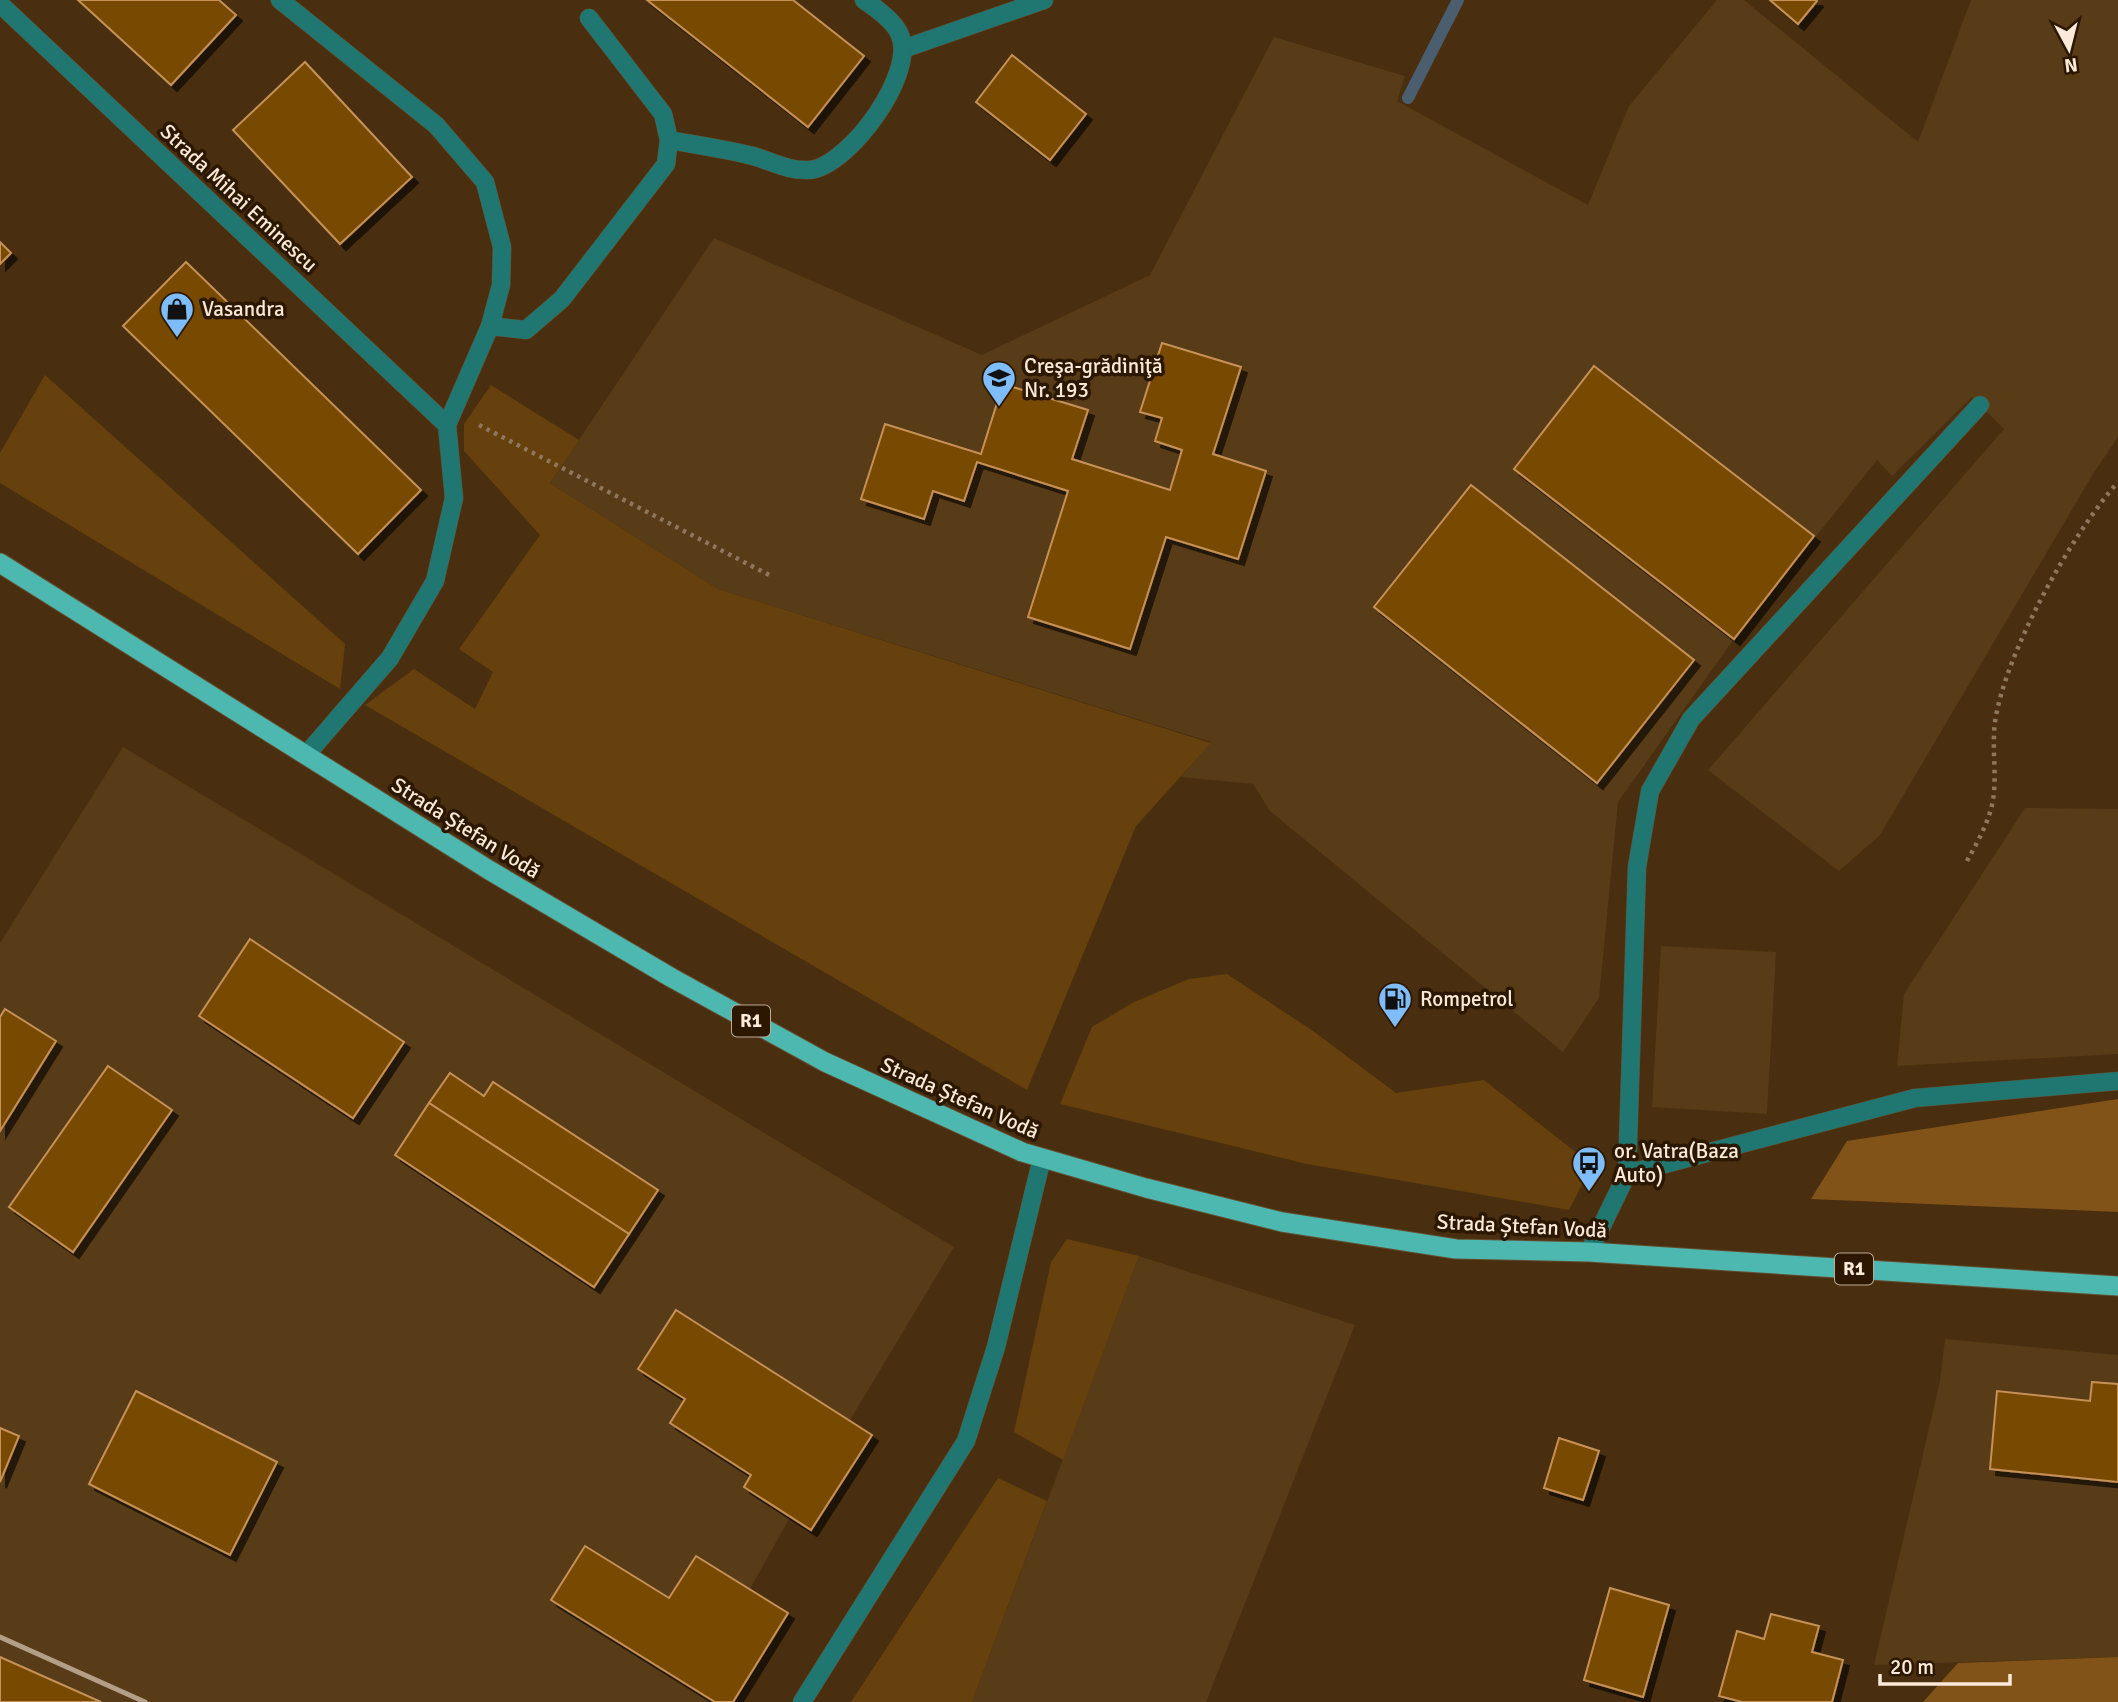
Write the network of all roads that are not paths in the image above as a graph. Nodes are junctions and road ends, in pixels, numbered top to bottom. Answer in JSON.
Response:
{"nodes":[{"id":1,"x":280,"y":0,"type":"edge"},
{"id":2,"x":864,"y":0,"type":"edge"},
{"id":3,"x":1044,"y":0,"type":"edge"},
{"id":4,"x":0,"y":4,"type":"edge"},
{"id":5,"x":589,"y":18,"type":"dead end"},
{"id":6,"x":903,"y":49,"type":"junction"},
{"id":7,"x":668,"y":139,"type":"junction"},
{"id":8,"x":490,"y":326,"type":"junction"},
{"id":9,"x":1980,"y":405,"type":"dead end"},
{"id":10,"x":450,"y":419,"type":"junction"},
{"id":11,"x":0,"y":563,"type":"edge"},
{"id":12,"x":306,"y":755,"type":"junction"},
{"id":13,"x":2118,"y":1081,"type":"edge"},
{"id":14,"x":1042,"y":1158,"type":"junction"},
{"id":15,"x":1627,"y":1174,"type":"junction"},
{"id":16,"x":1589,"y":1252,"type":"junction"},
{"id":17,"x":2118,"y":1286,"type":"edge"},
{"id":18,"x":802,"y":1702,"type":"edge"}],
"edges":[{"from":1,"to":8,"type":"street"},
{"from":2,"to":6,"type":"street"},
{"from":3,"to":6,"type":"street"},
{"from":4,"to":10,"type":"street","name":"Strada Mihai Eminescu"},
{"from":5,"to":7,"type":"street"},
{"from":6,"to":7,"type":"street"},
{"from":7,"to":8,"type":"street"},
{"from":8,"to":10,"type":"street"},
{"from":9,"to":15,"type":"street"},
{"from":10,"to":12,"type":"street"},
{"from":11,"to":12,"type":"highway","name":"Strada Ștefan Vodă","number":"R1"},
{"from":12,"to":14,"type":"highway","name":"Strada Ștefan Vodă","number":"R1"},
{"from":13,"to":15,"type":"street"},
{"from":14,"to":16,"type":"highway","name":"Strada Ștefan Vodă","number":"R1"},
{"from":14,"to":18,"type":"street"},
{"from":15,"to":16,"type":"street"},
{"from":16,"to":17,"type":"highway","name":"Strada Ștefan Vodă","number":"R1"}]}
